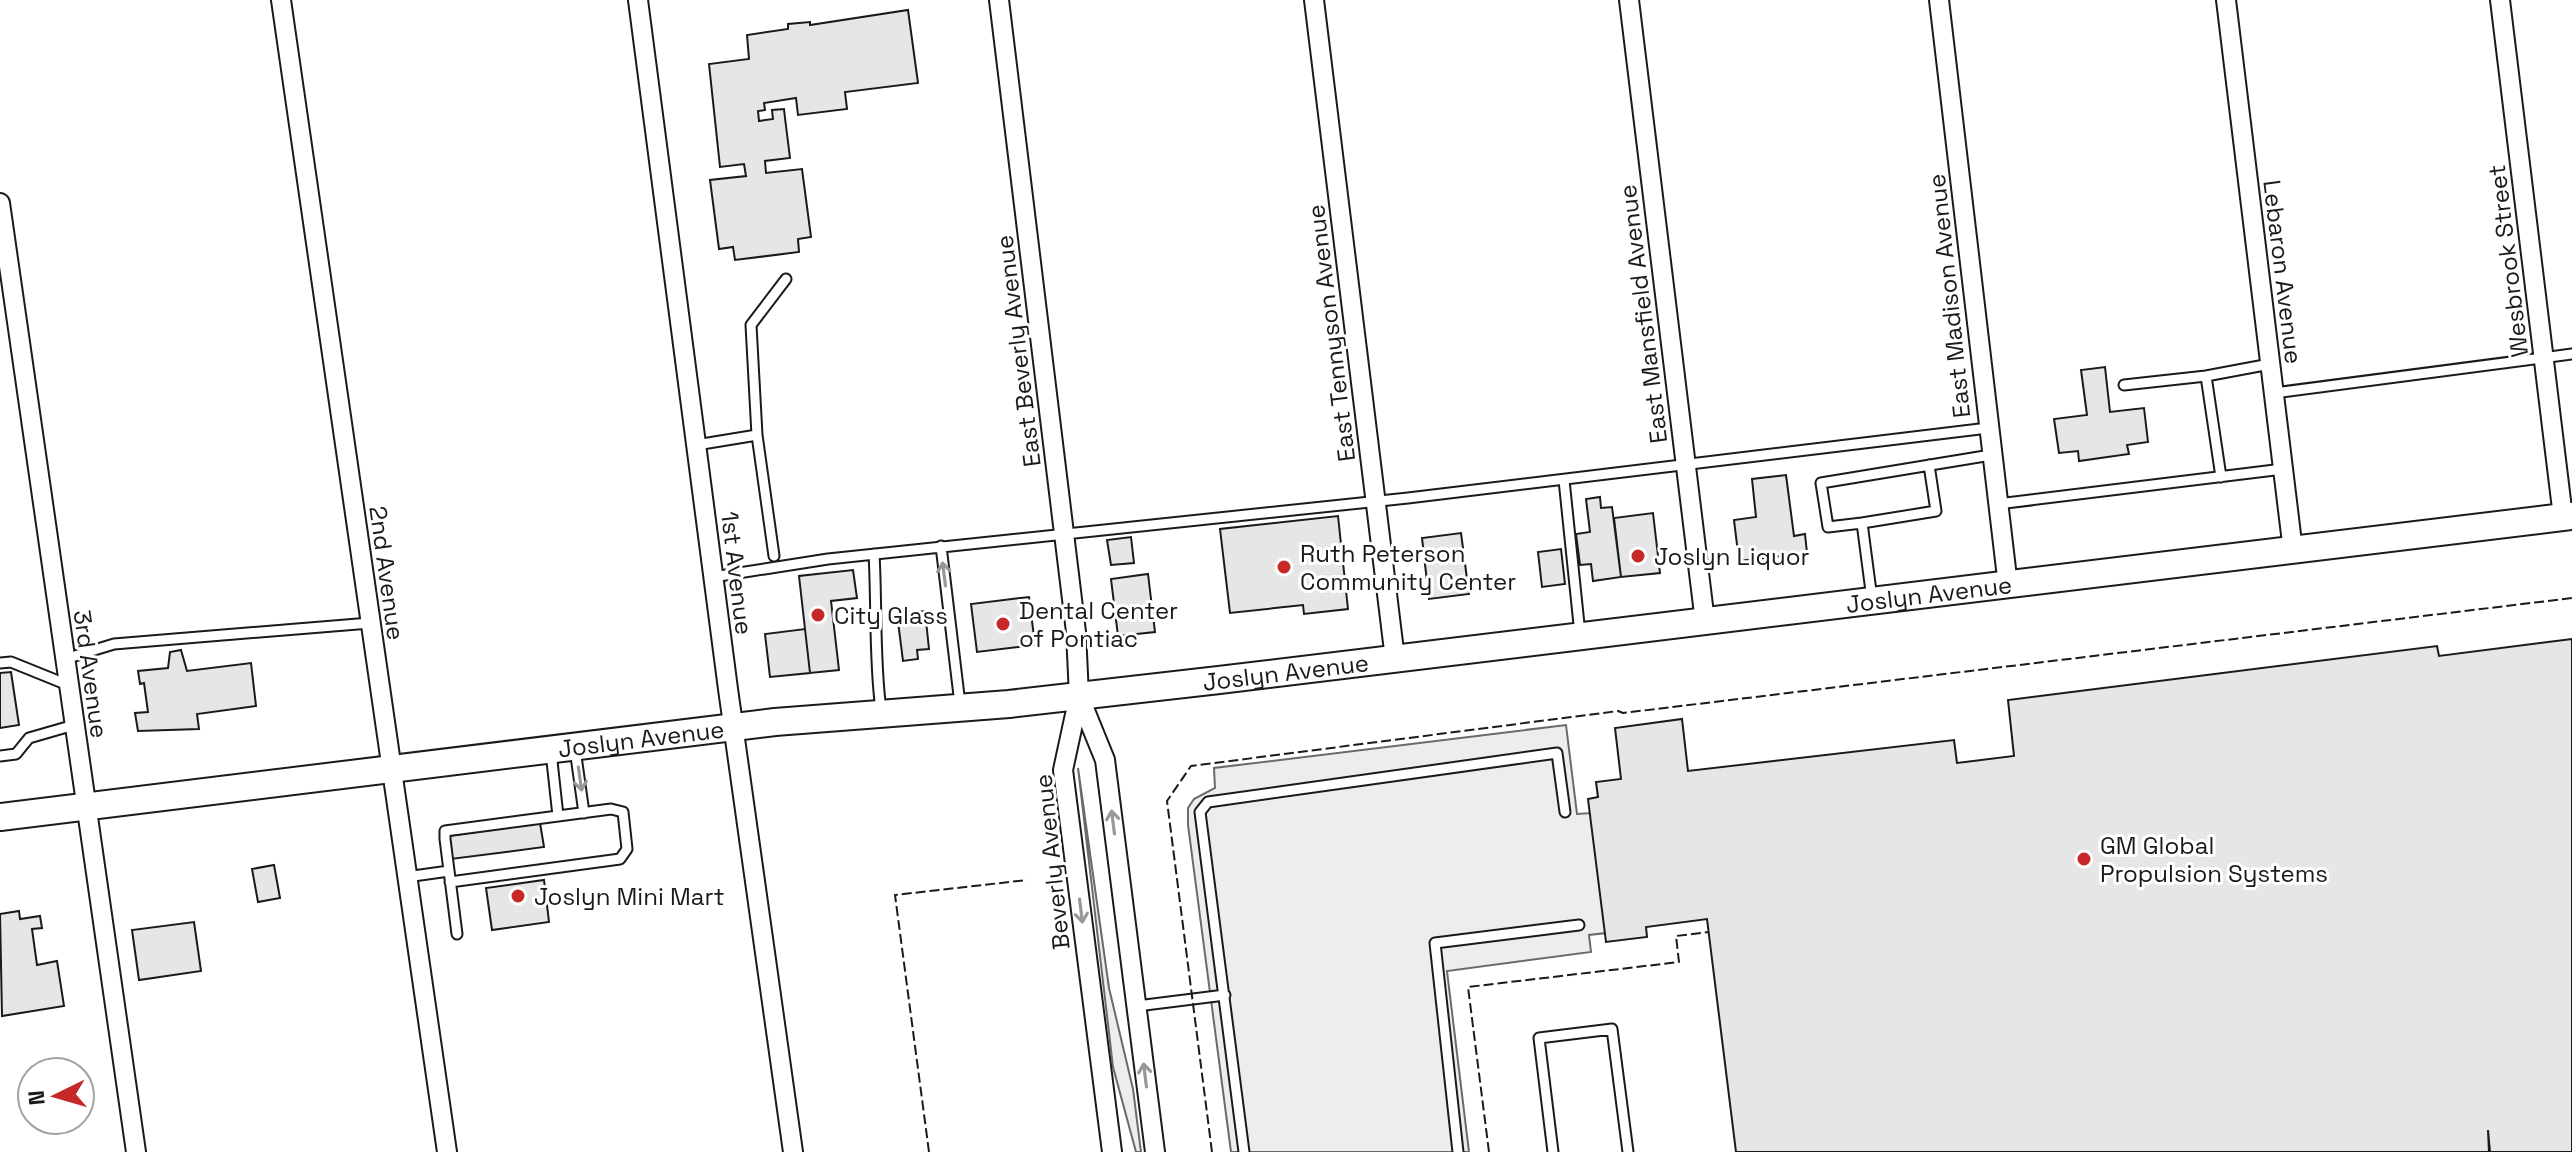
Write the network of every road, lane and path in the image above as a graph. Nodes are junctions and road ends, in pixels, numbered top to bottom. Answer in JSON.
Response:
{"nodes":[{"id":1,"x":281,"y":0,"type":"edge"},
{"id":2,"x":638,"y":0,"type":"edge"},
{"id":3,"x":999,"y":0,"type":"edge"},
{"id":4,"x":1314,"y":0,"type":"edge"},
{"id":5,"x":1629,"y":0,"type":"edge"},
{"id":6,"x":1939,"y":0,"type":"edge"},
{"id":7,"x":2226,"y":0,"type":"edge"},
{"id":8,"x":2500,"y":0,"type":"edge"},
{"id":9,"x":0,"y":203,"type":"edge"},
{"id":10,"x":786,"y":279,"type":"dead end"},
{"id":11,"x":2572,"y":354,"type":"edge"},
{"id":12,"x":2544,"y":358,"type":"junction"},
{"id":13,"x":2270,"y":364,"type":"junction"},
{"id":14,"x":2206,"y":376,"type":"junction"},
{"id":15,"x":2124,"y":385,"type":"dead end"},
{"id":16,"x":2274,"y":393,"type":"junction"},
{"id":17,"x":1988,"y":428,"type":"junction"},
{"id":18,"x":757,"y":435,"type":"junction"},
{"id":19,"x":696,"y":445,"type":"junction"},
{"id":20,"x":1991,"y":455,"type":"junction"},
{"id":21,"x":1686,"y":465,"type":"junction"},
{"id":22,"x":1929,"y":465,"type":"junction"},
{"id":23,"x":2283,"y":469,"type":"junction"},
{"id":24,"x":2221,"y":477,"type":"junction"},
{"id":25,"x":1564,"y":480,"type":"junction"},
{"id":26,"x":1376,"y":502,"type":"junction"},
{"id":27,"x":1998,"y":504,"type":"junction"},
{"id":28,"x":2568,"y":516,"type":"edge"},
{"id":29,"x":1862,"y":523,"type":"junction"},
{"id":30,"x":1064,"y":532,"type":"junction"},
{"id":31,"x":941,"y":546,"type":"junction"},
{"id":32,"x":2293,"y":551,"type":"junction"},
{"id":33,"x":874,"y":554,"type":"junction"},
{"id":34,"x":774,"y":556,"type":"dead end"},
{"id":35,"x":713,"y":577,"type":"junction"},
{"id":36,"x":2008,"y":586,"type":"junction"},
{"id":37,"x":1872,"y":602,"type":"junction"},
{"id":38,"x":1705,"y":622,"type":"junction"},
{"id":39,"x":370,"y":623,"type":"junction"},
{"id":40,"x":1581,"y":637,"type":"junction"},
{"id":41,"x":65,"y":659,"type":"junction"},
{"id":42,"x":1395,"y":659,"type":"junction"},
{"id":43,"x":0,"y":663,"type":"edge"},
{"id":44,"x":68,"y":685,"type":"junction"},
{"id":45,"x":1079,"y":696,"type":"junction"},
{"id":46,"x":961,"y":707,"type":"junction"},
{"id":47,"x":881,"y":714,"type":"junction"},
{"id":48,"x":74,"y":725,"type":"junction"},
{"id":49,"x":735,"y":727,"type":"junction"},
{"id":50,"x":563,"y":747,"type":"junction"},
{"id":51,"x":0,"y":756,"type":"edge"},
{"id":52,"x":391,"y":768,"type":"junction"},
{"id":53,"x":86,"y":806,"type":"junction"},
{"id":54,"x":1565,"y":812,"type":"dead end"},
{"id":55,"x":584,"y":813,"type":"junction"},
{"id":56,"x":558,"y":816,"type":"junction"},
{"id":57,"x":0,"y":817,"type":"edge"},
{"id":58,"x":449,"y":871,"type":"junction"},
{"id":59,"x":406,"y":877,"type":"junction"},
{"id":60,"x":450,"y":882,"type":"junction"},
{"id":61,"x":1579,"y":925,"type":"dead end"},
{"id":62,"x":457,"y":934,"type":"dead end"},
{"id":63,"x":1225,"y":995,"type":"junction"},
{"id":64,"x":1137,"y":1006,"type":"junction"},
{"id":65,"x":136,"y":1152,"type":"edge"},
{"id":66,"x":447,"y":1152,"type":"edge"},
{"id":67,"x":793,"y":1152,"type":"edge"},
{"id":68,"x":1112,"y":1152,"type":"edge"},
{"id":69,"x":1155,"y":1152,"type":"edge"},
{"id":70,"x":1244,"y":1152,"type":"edge"},
{"id":71,"x":1458,"y":1152,"type":"edge"},
{"id":72,"x":1553,"y":1152,"type":"edge"},
{"id":73,"x":1628,"y":1152,"type":"edge"}],
"edges":[{"from":1,"to":39,"type":"street","name":"2nd Avenue"},
{"from":2,"to":19,"type":"street","name":"1st Avenue"},
{"from":3,"to":30,"type":"street","name":"East Beverly Avenue"},
{"from":4,"to":26,"type":"street","name":"East Tennyson Avenue"},
{"from":5,"to":21,"type":"street","name":"East Mansfield Avenue"},
{"from":6,"to":17,"type":"street","name":"East Madison Avenue"},
{"from":7,"to":13,"type":"street","name":"Lebaron Avenue"},
{"from":8,"to":12,"type":"street","name":"Wesbrook Street"},
{"from":9,"to":41,"type":"street","name":"3rd Avenue"},
{"from":10,"to":18,"type":"lane"},
{"from":11,"to":12,"type":"lane"},
{"from":12,"to":16,"type":"lane"},
{"from":12,"to":28,"type":"street","name":"Wesbrook Street"},
{"from":13,"to":14,"type":"lane"},
{"from":13,"to":16,"type":"street","name":"Lebaron Avenue"},
{"from":14,"to":15,"type":"lane"},
{"from":14,"to":24,"type":"lane"},
{"from":16,"to":23,"type":"street","name":"Lebaron Avenue"},
{"from":17,"to":20,"type":"street","name":"East Madison Avenue"},
{"from":17,"to":21,"type":"lane"},
{"from":18,"to":19,"type":"lane"},
{"from":18,"to":34,"type":"lane"},
{"from":19,"to":35,"type":"street","name":"1st Avenue"},
{"from":20,"to":22,"type":"lane"},
{"from":20,"to":27,"type":"street","name":"East Madison Avenue"},
{"from":21,"to":25,"type":"lane"},
{"from":21,"to":38,"type":"street","name":"East Mansfield Avenue"},
{"from":22,"to":29,"type":"lane"},
{"from":22,"to":29,"type":"lane"},
{"from":23,"to":24,"type":"lane"},
{"from":23,"to":32,"type":"street","name":"Lebaron Avenue"},
{"from":24,"to":27,"type":"lane"},
{"from":25,"to":26,"type":"lane"},
{"from":25,"to":40,"type":"lane"},
{"from":26,"to":30,"type":"lane"},
{"from":26,"to":42,"type":"street","name":"East Tennyson Avenue"},
{"from":27,"to":36,"type":"street","name":"East Madison Avenue"},
{"from":28,"to":32,"type":"main road","name":"Joslyn Avenue"},
{"from":29,"to":37,"type":"lane"},
{"from":30,"to":31,"type":"lane"},
{"from":30,"to":45,"type":"street","name":"East Beverly Avenue"},
{"from":31,"to":33,"type":"lane"},
{"from":46,"to":31,"type":"lane","one_way":true},
{"from":32,"to":36,"type":"main road","name":"Joslyn Avenue"},
{"from":33,"to":35,"type":"lane"},
{"from":33,"to":47,"type":"lane"},
{"from":35,"to":49,"type":"street","name":"1st Avenue"},
{"from":36,"to":37,"type":"main road","name":"Joslyn Avenue"},
{"from":37,"to":38,"type":"main road","name":"Joslyn Avenue"},
{"from":38,"to":40,"type":"main road","name":"Joslyn Avenue"},
{"from":39,"to":41,"type":"lane"},
{"from":39,"to":52,"type":"street","name":"2nd Avenue"},
{"from":40,"to":42,"type":"main road","name":"Joslyn Avenue"},
{"from":41,"to":44,"type":"street","name":"3rd Avenue"},
{"from":42,"to":45,"type":"main road","name":"Joslyn Avenue"},
{"from":43,"to":44,"type":"lane"},
{"from":44,"to":48,"type":"street","name":"3rd Avenue"},
{"from":45,"to":46,"type":"main road","name":"Joslyn Avenue"},
{"from":64,"to":45,"type":"street","one_way":true},
{"from":45,"to":68,"type":"street","name":"Beverly Avenue","one_way":true},
{"from":46,"to":47,"type":"main road","name":"Joslyn Avenue"},
{"from":47,"to":49,"type":"main road","name":"Joslyn Avenue"},
{"from":48,"to":51,"type":"lane"},
{"from":48,"to":53,"type":"street","name":"3rd Avenue"},
{"from":49,"to":50,"type":"main road","name":"Joslyn Avenue"},
{"from":49,"to":67,"type":"street","name":"1st Avenue"},
{"from":50,"to":52,"type":"main road","name":"Joslyn Avenue"},
{"from":50,"to":55,"type":"lane","one_way":true},
{"from":50,"to":56,"type":"lane"},
{"from":52,"to":53,"type":"main road","name":"Joslyn Avenue"},
{"from":52,"to":59,"type":"street","name":"2nd Avenue"},
{"from":53,"to":57,"type":"main road","name":"Joslyn Avenue"},
{"from":53,"to":65,"type":"street","name":"3rd Avenue"},
{"from":54,"to":63,"type":"lane"},
{"from":55,"to":56,"type":"lane"},
{"from":55,"to":60,"type":"lane"},
{"from":56,"to":58,"type":"lane"},
{"from":58,"to":59,"type":"lane"},
{"from":58,"to":60,"type":"lane"},
{"from":59,"to":66,"type":"street","name":"2nd Avenue"},
{"from":60,"to":62,"type":"lane"},
{"from":61,"to":71,"type":"lane"},
{"from":63,"to":64,"type":"lane"},
{"from":63,"to":70,"type":"lane"},
{"from":69,"to":64,"type":"street","one_way":true},
{"from":72,"to":73,"type":"lane"}]}
